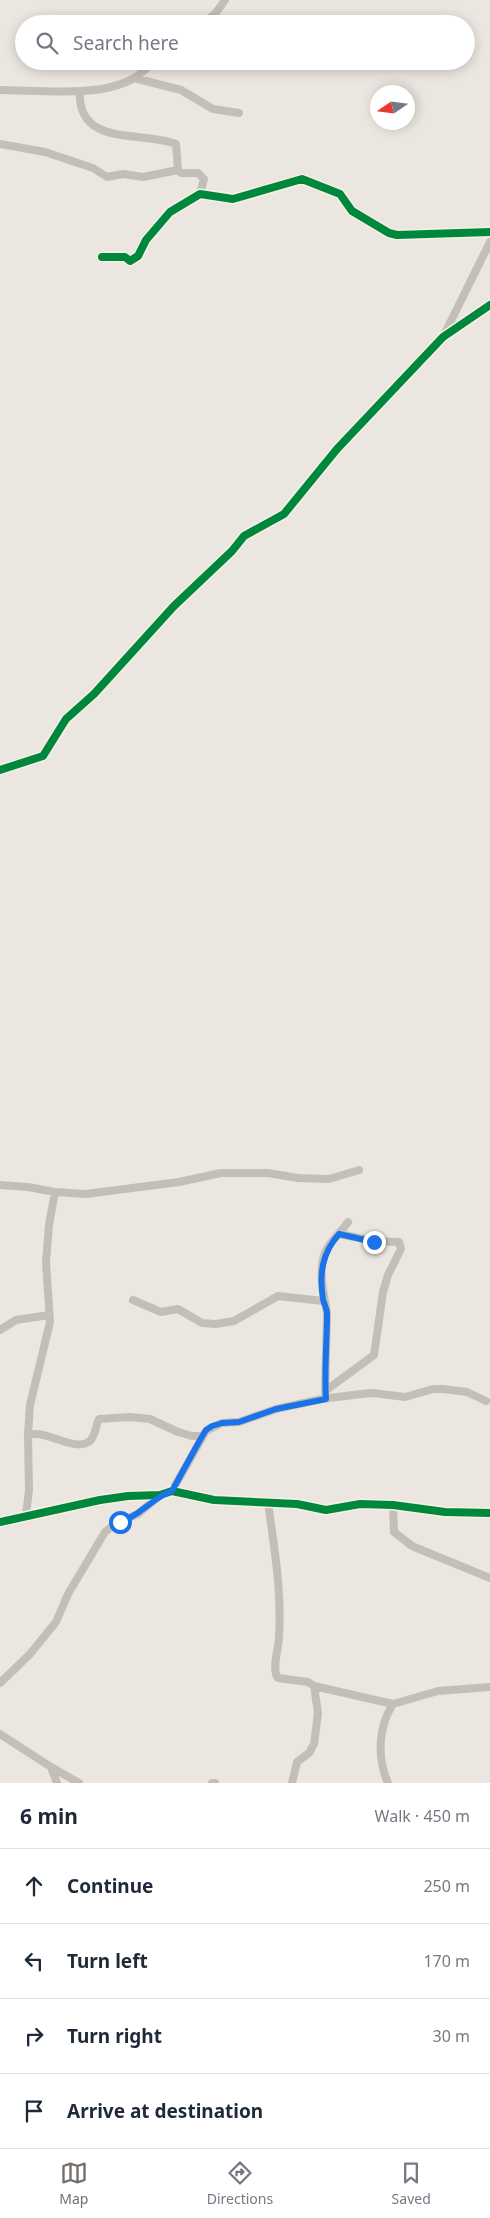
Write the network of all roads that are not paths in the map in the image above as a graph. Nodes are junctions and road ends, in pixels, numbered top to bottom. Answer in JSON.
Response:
{"nodes":[{"id":1,"x":225,"y":0,"type":"edge"},
{"id":2,"x":214,"y":15,"type":"edge"},
{"id":3,"x":144,"y":70,"type":"edge"},
{"id":4,"x":134,"y":78,"type":"junction"},
{"id":5,"x":0,"y":90,"type":"edge"},
{"id":6,"x":80,"y":91,"type":"junction"},
{"id":7,"x":239,"y":113,"type":"dead end"},
{"id":8,"x":0,"y":144,"type":"edge"},
{"id":9,"x":178,"y":170,"type":"junction"},
{"id":10,"x":200,"y":194,"type":"junction"},
{"id":11,"x":490,"y":232,"type":"edge"},
{"id":12,"x":490,"y":242,"type":"edge"},
{"id":13,"x":102,"y":257,"type":"dead end"},
{"id":14,"x":490,"y":304,"type":"edge"},
{"id":15,"x":443,"y":337,"type":"junction"},
{"id":16,"x":0,"y":770,"type":"edge"},
{"id":17,"x":359,"y":1170,"type":"dead end"},
{"id":18,"x":0,"y":1185,"type":"edge"},
{"id":19,"x":55,"y":1192,"type":"junction"},
{"id":20,"x":348,"y":1222,"type":"dead end"},
{"id":21,"x":339,"y":1234,"type":"junction"},
{"id":22,"x":133,"y":1300,"type":"dead end"},
{"id":23,"x":323,"y":1301,"type":"junction"},
{"id":24,"x":49,"y":1315,"type":"junction"},
{"id":25,"x":0,"y":1330,"type":"edge"},
{"id":26,"x":325,"y":1395,"type":"junction"},
{"id":27,"x":486,"y":1401,"type":"dead end"},
{"id":28,"x":28,"y":1435,"type":"junction"},
{"id":29,"x":202,"y":1436,"type":"junction"},
{"id":30,"x":172,"y":1491,"type":"junction"},
{"id":31,"x":160,"y":1495,"type":"junction"},
{"id":32,"x":268,"y":1502,"type":"junction"},
{"id":33,"x":393,"y":1505,"type":"junction"},
{"id":34,"x":490,"y":1512,"type":"edge"},
{"id":35,"x":26,"y":1516,"type":"junction"},
{"id":36,"x":0,"y":1522,"type":"edge"},
{"id":37,"x":490,"y":1578,"type":"edge"},
{"id":38,"x":0,"y":1683,"type":"edge"},
{"id":39,"x":314,"y":1686,"type":"junction"},
{"id":40,"x":490,"y":1688,"type":"edge"},
{"id":41,"x":390,"y":1704,"type":"junction"},
{"id":42,"x":0,"y":1734,"type":"edge"},
{"id":43,"x":51,"y":1767,"type":"junction"},
{"id":44,"x":74,"y":1782,"type":"edge"},
{"id":45,"x":57,"y":1783,"type":"edge"},
{"id":46,"x":292,"y":1783,"type":"edge"},
{"id":47,"x":388,"y":1783,"type":"edge"}],
"edges":[{"from":1,"to":2,"type":"street"},
{"from":3,"to":4,"type":"street"},
{"from":4,"to":6,"type":"street"},
{"from":4,"to":7,"type":"street"},
{"from":5,"to":6,"type":"street"},
{"from":6,"to":9,"type":"street"},
{"from":8,"to":9,"type":"street"},
{"from":9,"to":10,"type":"street"},
{"from":10,"to":11,"type":"street"},
{"from":10,"to":13,"type":"street"},
{"from":12,"to":15,"type":"street"},
{"from":14,"to":15,"type":"street"},
{"from":15,"to":16,"type":"street"},
{"from":17,"to":19,"type":"street"},
{"from":18,"to":19,"type":"street"},
{"from":19,"to":24,"type":"street"},
{"from":20,"to":21,"type":"street"},
{"from":21,"to":23,"type":"street"},
{"from":21,"to":26,"type":"street"},
{"from":22,"to":23,"type":"street"},
{"from":23,"to":26,"type":"street"},
{"from":24,"to":25,"type":"street"},
{"from":24,"to":28,"type":"street"},
{"from":26,"to":27,"type":"street"},
{"from":26,"to":29,"type":"street"},
{"from":28,"to":29,"type":"street"},
{"from":28,"to":35,"type":"street"},
{"from":29,"to":30,"type":"street"},
{"from":30,"to":31,"type":"street"},
{"from":30,"to":32,"type":"street"},
{"from":31,"to":35,"type":"street"},
{"from":31,"to":38,"type":"street"},
{"from":32,"to":33,"type":"street"},
{"from":32,"to":39,"type":"street"},
{"from":33,"to":34,"type":"street"},
{"from":33,"to":37,"type":"street"},
{"from":35,"to":36,"type":"street"},
{"from":39,"to":41,"type":"street"},
{"from":39,"to":46,"type":"street"},
{"from":40,"to":41,"type":"street"},
{"from":41,"to":47,"type":"street"},
{"from":42,"to":43,"type":"street"},
{"from":43,"to":44,"type":"street"},
{"from":43,"to":45,"type":"street"}]}
